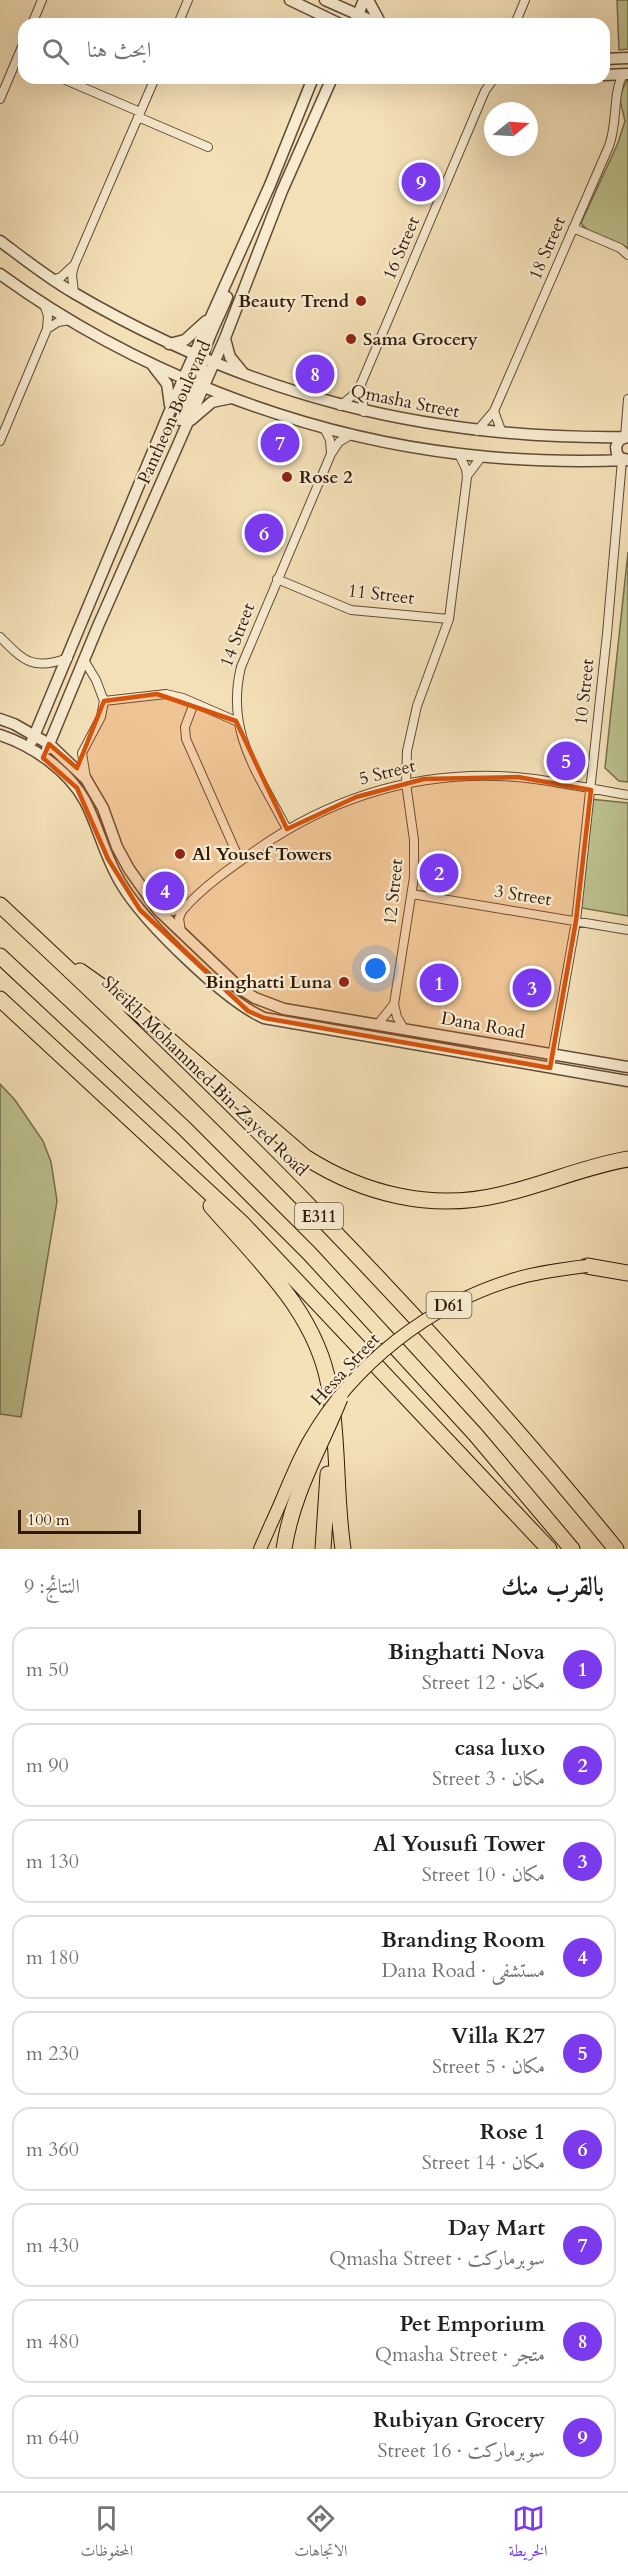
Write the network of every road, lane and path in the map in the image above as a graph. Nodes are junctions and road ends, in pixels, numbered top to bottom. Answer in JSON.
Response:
{"nodes":[{"id":1,"x":42,"y":0,"type":"edge"},
{"id":2,"x":188,"y":0,"type":"edge"},
{"id":3,"x":290,"y":0,"type":"edge"},
{"id":4,"x":325,"y":0,"type":"edge"},
{"id":5,"x":364,"y":0,"type":"edge"},
{"id":6,"x":368,"y":0,"type":"edge"},
{"id":7,"x":525,"y":0,"type":"edge"},
{"id":8,"x":344,"y":4,"type":"edge"},
{"id":9,"x":34,"y":18,"type":"edge"},
{"id":10,"x":180,"y":18,"type":"edge"},
{"id":11,"x":328,"y":18,"type":"edge"},
{"id":12,"x":355,"y":18,"type":"edge"},
{"id":13,"x":356,"y":18,"type":"edge"},
{"id":14,"x":377,"y":18,"type":"edge"},
{"id":15,"x":518,"y":18,"type":"edge"},
{"id":16,"x":628,"y":58,"type":"edge"},
{"id":17,"x":610,"y":59,"type":"edge"},
{"id":18,"x":18,"y":65,"type":"edge"},
{"id":19,"x":626,"y":74,"type":"edge"},
{"id":20,"x":610,"y":75,"type":"edge"},
{"id":21,"x":74,"y":84,"type":"edge"},
{"id":22,"x":152,"y":84,"type":"edge"},
{"id":23,"x":310,"y":84,"type":"edge"},
{"id":24,"x":325,"y":84,"type":"edge"},
{"id":25,"x":330,"y":84,"type":"edge"},
{"id":26,"x":484,"y":84,"type":"edge"},
{"id":27,"x":490,"y":84,"type":"edge"},
{"id":28,"x":609,"y":84,"type":"edge"},
{"id":29,"x":485,"y":91,"type":"junction"},
{"id":30,"x":616,"y":96,"type":"junction"},
{"id":31,"x":324,"y":98,"type":"junction"},
{"id":32,"x":0,"y":99,"type":"edge"},
{"id":33,"x":139,"y":115,"type":"junction"},
{"id":34,"x":208,"y":147,"type":"dead end"},
{"id":35,"x":573,"y":228,"type":"junction"},
{"id":36,"x":0,"y":241,"type":"edge"},
{"id":37,"x":628,"y":255,"type":"edge"},
{"id":38,"x":74,"y":266,"type":"junction"},
{"id":39,"x":0,"y":274,"type":"edge"},
{"id":40,"x":53,"y":280,"type":"junction"},
{"id":41,"x":227,"y":282,"type":"junction"},
{"id":42,"x":74,"y":293,"type":"junction"},
{"id":43,"x":44,"y":304,"type":"junction"},
{"id":44,"x":211,"y":317,"type":"junction"},
{"id":45,"x":70,"y":320,"type":"junction"},
{"id":46,"x":47,"y":329,"type":"junction"},
{"id":47,"x":225,"y":338,"type":"junction"},
{"id":48,"x":169,"y":344,"type":"junction"},
{"id":49,"x":198,"y":357,"type":"junction"},
{"id":50,"x":213,"y":363,"type":"junction"},
{"id":51,"x":150,"y":364,"type":"junction"},
{"id":52,"x":246,"y":376,"type":"junction"},
{"id":53,"x":184,"y":377,"type":"junction"},
{"id":54,"x":200,"y":384,"type":"junction"},
{"id":55,"x":362,"y":384,"type":"junction"},
{"id":56,"x":232,"y":398,"type":"junction"},
{"id":57,"x":628,"y":399,"type":"edge"},
{"id":58,"x":340,"y":406,"type":"junction"},
{"id":59,"x":170,"y":410,"type":"junction"},
{"id":60,"x":494,"y":411,"type":"junction"},
{"id":61,"x":364,"y":412,"type":"junction"},
{"id":62,"x":185,"y":427,"type":"junction"},
{"id":63,"x":324,"y":428,"type":"junction"},
{"id":64,"x":477,"y":431,"type":"junction"},
{"id":65,"x":502,"y":433,"type":"junction"},
{"id":66,"x":352,"y":434,"type":"junction"},
{"id":67,"x":627,"y":437,"type":"edge"},
{"id":68,"x":0,"y":441,"type":"edge"},
{"id":69,"x":331,"y":454,"type":"junction"},
{"id":70,"x":459,"y":454,"type":"junction"},
{"id":71,"x":173,"y":455,"type":"junction"},
{"id":72,"x":482,"y":456,"type":"junction"},
{"id":73,"x":626,"y":459,"type":"edge"},
{"id":74,"x":466,"y":477,"type":"junction"},
{"id":75,"x":278,"y":579,"type":"junction"},
{"id":76,"x":449,"y":619,"type":"junction"},
{"id":77,"x":0,"y":637,"type":"edge"},
{"id":78,"x":68,"y":658,"type":"junction"},
{"id":79,"x":84,"y":660,"type":"junction"},
{"id":80,"x":104,"y":701,"type":"junction"},
{"id":81,"x":194,"y":703,"type":"junction"},
{"id":82,"x":45,"y":709,"type":"junction"},
{"id":83,"x":0,"y":719,"type":"edge"},
{"id":84,"x":236,"y":721,"type":"junction"},
{"id":85,"x":14,"y":724,"type":"junction"},
{"id":86,"x":34,"y":734,"type":"junction"},
{"id":87,"x":0,"y":735,"type":"edge"},
{"id":88,"x":49,"y":744,"type":"junction"},
{"id":89,"x":29,"y":748,"type":"junction"},
{"id":90,"x":43,"y":758,"type":"junction"},
{"id":91,"x":86,"y":779,"type":"junction"},
{"id":92,"x":406,"y":783,"type":"junction"},
{"id":93,"x":591,"y":790,"type":"junction"},
{"id":94,"x":628,"y":795,"type":"edge"},
{"id":95,"x":287,"y":829,"type":"junction"},
{"id":96,"x":240,"y":861,"type":"junction"},
{"id":97,"x":412,"y":894,"type":"junction"},
{"id":98,"x":0,"y":905,"type":"edge"},
{"id":99,"x":186,"y":905,"type":"junction"},
{"id":100,"x":158,"y":910,"type":"junction"},
{"id":101,"x":576,"y":921,"type":"junction"},
{"id":102,"x":628,"y":930,"type":"edge"},
{"id":103,"x":181,"y":932,"type":"junction"},
{"id":104,"x":45,"y":947,"type":"junction"},
{"id":105,"x":0,"y":956,"type":"edge"},
{"id":106,"x":0,"y":999,"type":"edge"},
{"id":107,"x":394,"y":1004,"type":"junction"},
{"id":108,"x":378,"y":1024,"type":"junction"},
{"id":109,"x":405,"y":1029,"type":"junction"},
{"id":110,"x":553,"y":1054,"type":"junction"},
{"id":111,"x":628,"y":1067,"type":"edge"},
{"id":112,"x":550,"y":1068,"type":"junction"},
{"id":113,"x":628,"y":1081,"type":"edge"},
{"id":114,"x":165,"y":1154,"type":"junction"},
{"id":115,"x":628,"y":1159,"type":"edge"},
{"id":116,"x":628,"y":1264,"type":"edge"},
{"id":117,"x":586,"y":1266,"type":"junction"},
{"id":118,"x":628,"y":1273,"type":"edge"},
{"id":119,"x":340,"y":1398,"type":"junction"},
{"id":120,"x":333,"y":1421,"type":"junction"},
{"id":121,"x":260,"y":1549,"type":"edge"},
{"id":122,"x":284,"y":1549,"type":"edge"},
{"id":123,"x":323,"y":1549,"type":"edge"},
{"id":124,"x":343,"y":1549,"type":"edge"},
{"id":125,"x":549,"y":1549,"type":"edge"},
{"id":126,"x":572,"y":1549,"type":"edge"},
{"id":127,"x":616,"y":1549,"type":"edge"}],
"edges":[{"from":1,"to":9,"type":"street"},
{"from":2,"to":10,"type":"street"},
{"from":3,"to":11,"type":"street"},
{"from":4,"to":8,"type":"street"},
{"from":5,"to":13,"type":"street"},
{"from":6,"to":14,"type":"street"},
{"from":7,"to":15,"type":"street"},
{"from":8,"to":12,"type":"street"},
{"from":16,"to":17,"type":"street"},
{"from":18,"to":32,"type":"street"},
{"from":19,"to":20,"type":"street"},
{"from":19,"to":30,"type":"street","name":"18 Street"},
{"from":21,"to":33,"type":"street"},
{"from":22,"to":33,"type":"street"},
{"from":23,"to":41,"type":"street","name":"Pantheon Boulevard"},
{"from":24,"to":31,"type":"street"},
{"from":25,"to":31,"type":"street","name":"Pantheon Boulevard"},
{"from":26,"to":29,"type":"street","name":"16 Street"},
{"from":27,"to":29,"type":"street","name":"16 Street"},
{"from":28,"to":30,"type":"street"},
{"from":29,"to":55,"type":"street","name":"16 Street"},
{"from":30,"to":35,"type":"street","name":"18 Street"},
{"from":31,"to":47,"type":"street","name":"Pantheon Boulevard"},
{"from":33,"to":34,"type":"street"},
{"from":33,"to":38,"type":"street"},
{"from":35,"to":37,"type":"street"},
{"from":35,"to":60,"type":"street","name":"18 Street"},
{"from":36,"to":40,"type":"street","name":"Qmasha Street"},
{"from":38,"to":40,"type":"street"},
{"from":38,"to":42,"type":"street"},
{"from":39,"to":43,"type":"street"},
{"from":40,"to":42,"type":"street","name":"Qmasha Street"},
{"from":41,"to":44,"type":"street","name":"Pantheon Boulevard"},
{"from":41,"to":49,"type":"street"},
{"from":42,"to":48,"type":"street","name":"Qmasha Street"},
{"from":43,"to":45,"type":"street"},
{"from":43,"to":46,"type":"street"},
{"from":44,"to":48,"type":"street"},
{"from":44,"to":49,"type":"street","name":"Pantheon Boulevard"},
{"from":45,"to":46,"type":"street"},
{"from":45,"to":51,"type":"street"},
{"from":46,"to":68,"type":"street"},
{"from":47,"to":50,"type":"street","name":"Pantheon Boulevard"},
{"from":47,"to":52,"type":"street"},
{"from":48,"to":49,"type":"street","name":"Qmasha Street"},
{"from":49,"to":50,"type":"street","name":"Qmasha Street"},
{"from":49,"to":53,"type":"street","name":"Pantheon Boulevard"},
{"from":49,"to":54,"type":"street"},
{"from":50,"to":52,"type":"street","name":"Qmasha Street"},
{"from":50,"to":54,"type":"street","name":"Pantheon Boulevard"},
{"from":51,"to":53,"type":"street"},
{"from":51,"to":59,"type":"street"},
{"from":52,"to":58,"type":"street","name":"Qmasha Street"},
{"from":53,"to":54,"type":"street"},
{"from":53,"to":59,"type":"street","name":"Pantheon Boulevard"},
{"from":54,"to":56,"type":"street"},
{"from":54,"to":62,"type":"street","name":"Pantheon Boulevard"},
{"from":54,"to":71,"type":"street"},
{"from":55,"to":58,"type":"street","name":"16 Street"},
{"from":55,"to":61,"type":"street","name":"16 Street"},
{"from":56,"to":62,"type":"street"},
{"from":56,"to":63,"type":"street"},
{"from":57,"to":67,"type":"street"},
{"from":58,"to":61,"type":"street","name":"Qmasha Street"},
{"from":59,"to":78,"type":"street","name":"Pantheon Boulevard"},
{"from":60,"to":64,"type":"street","name":"18 Street"},
{"from":60,"to":65,"type":"street"},
{"from":61,"to":64,"type":"street","name":"Qmasha Street"},
{"from":62,"to":71,"type":"street","name":"Pantheon Boulevard"},
{"from":63,"to":66,"type":"street"},
{"from":63,"to":69,"type":"street"},
{"from":64,"to":65,"type":"street","name":"Qmasha Street"},
{"from":65,"to":67,"type":"street","name":"Qmasha Street"},
{"from":66,"to":69,"type":"street","name":"14 Street"},
{"from":66,"to":70,"type":"street"},
{"from":67,"to":73,"type":"street"},
{"from":69,"to":75,"type":"street","name":"14 Street"},
{"from":70,"to":72,"type":"street"},
{"from":70,"to":74,"type":"street"},
{"from":71,"to":79,"type":"street","name":"Pantheon Boulevard"},
{"from":72,"to":73,"type":"street"},
{"from":72,"to":74,"type":"street"},
{"from":73,"to":93,"type":"street","name":"10 Street"},
{"from":74,"to":76,"type":"street","name":"12 Street"},
{"from":75,"to":76,"type":"street","name":"11 Street"},
{"from":75,"to":84,"type":"street","name":"14 Street"},
{"from":76,"to":92,"type":"street","name":"12 Street"},
{"from":77,"to":78,"type":"street"},
{"from":78,"to":82,"type":"street","name":"Pantheon Boulevard"},
{"from":79,"to":80,"type":"street"},
{"from":79,"to":88,"type":"street","name":"Pantheon Boulevard"},
{"from":80,"to":81,"type":"street"},
{"from":80,"to":91,"type":"street"},
{"from":81,"to":84,"type":"street"},
{"from":81,"to":96,"type":"street"},
{"from":82,"to":85,"type":"street"},
{"from":82,"to":86,"type":"street","name":"Pantheon Boulevard"},
{"from":83,"to":85,"type":"street","name":"Dana Road"},
{"from":84,"to":95,"type":"street","name":"14 Street"},
{"from":85,"to":86,"type":"street","name":"Dana Road"},
{"from":86,"to":88,"type":"street","name":"Dana Road"},
{"from":86,"to":89,"type":"street","name":"Pantheon Boulevard"},
{"from":87,"to":89,"type":"street","name":"Dana Road"},
{"from":88,"to":90,"type":"street","name":"Pantheon Boulevard"},
{"from":88,"to":91,"type":"street","name":"Dana Road"},
{"from":89,"to":90,"type":"street","name":"Dana Road"},
{"from":90,"to":112,"type":"street","name":"Dana Road"},
{"from":91,"to":100,"type":"street","name":"Dana Road"},
{"from":92,"to":93,"type":"street","name":"5 Street"},
{"from":92,"to":95,"type":"street","name":"5 Street"},
{"from":92,"to":97,"type":"street","name":"12 Street"},
{"from":93,"to":94,"type":"street","name":"5 Street"},
{"from":93,"to":101,"type":"street","name":"10 Street"},
{"from":95,"to":96,"type":"street","name":"5 Street"},
{"from":96,"to":99,"type":"street","name":"5 Street"},
{"from":97,"to":101,"type":"street","name":"3 Street"},
{"from":97,"to":107,"type":"street","name":"12 Street"},
{"from":98,"to":104,"type":"highway","name":"Sheikh Mohammed Bin Zayed Road","number":"E311"},
{"from":99,"to":100,"type":"street","name":"5 Street"},
{"from":99,"to":103,"type":"street"},
{"from":100,"to":103,"type":"street","name":"Dana Road"},
{"from":101,"to":102,"type":"street","name":"3 Street"},
{"from":101,"to":110,"type":"street","name":"10 Street"},
{"from":103,"to":108,"type":"street","name":"Dana Road"},
{"from":104,"to":115,"type":"highway"},
{"from":104,"to":127,"type":"highway","name":"Sheikh Mohammed Bin Zayed Road","number":"E311"},
{"from":105,"to":126,"type":"highway","number":"E311"},
{"from":106,"to":114,"type":"highway"},
{"from":107,"to":108,"type":"street","name":"12 Street"},
{"from":107,"to":109,"type":"street"},
{"from":108,"to":109,"type":"street","name":"Dana Road"},
{"from":109,"to":110,"type":"street","name":"Dana Road"},
{"from":110,"to":111,"type":"street","name":"Dana Road"},
{"from":110,"to":112,"type":"street","name":"10 Street"},
{"from":112,"to":113,"type":"street","name":"Dana Road"},
{"from":114,"to":120,"type":"highway"},
{"from":114,"to":125,"type":"highway"},
{"from":116,"to":117,"type":"main road","name":"Hessa Street","number":"D61"},
{"from":117,"to":118,"type":"highway"},
{"from":117,"to":119,"type":"main road","name":"Hessa Street","number":"D61","bridge":true},
{"from":119,"to":121,"type":"main road","name":"Hessa Street","number":"D61","bridge":true},
{"from":119,"to":122,"type":"highway","bridge":true},
{"from":120,"to":123,"type":"highway"},
{"from":120,"to":124,"type":"highway"}]}
